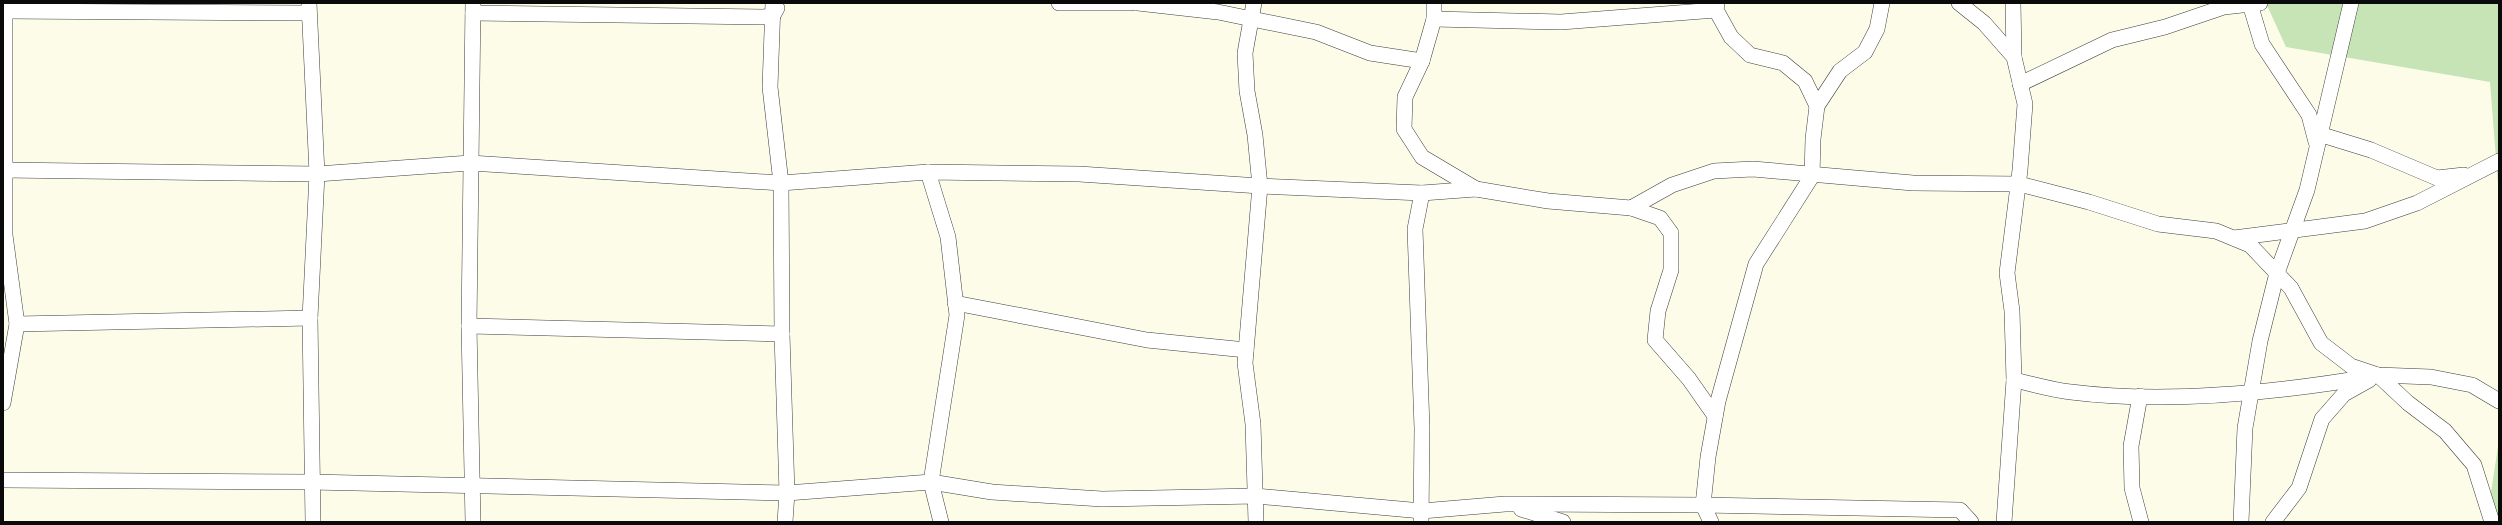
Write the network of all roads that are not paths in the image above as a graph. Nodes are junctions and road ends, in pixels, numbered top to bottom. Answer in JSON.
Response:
{"nodes":[{"id":1,"x":780,"y":3,"type":"edge"},
{"id":2,"x":1059,"y":3,"type":"edge"},
{"id":3,"x":1131,"y":3,"type":"edge"},
{"id":4,"x":1138,"y":3,"type":"edge"},
{"id":5,"x":1254,"y":3,"type":"edge"},
{"id":6,"x":1434,"y":3,"type":"edge"},
{"id":7,"x":1882,"y":3,"type":"edge"},
{"id":8,"x":1959,"y":3,"type":"edge"},
{"id":9,"x":2013,"y":3,"type":"edge"},
{"id":10,"x":2351,"y":3,"type":"edge"},
{"id":11,"x":2255,"y":4,"type":"edge"},
{"id":12,"x":2226,"y":5,"type":"edge"},
{"id":13,"x":1716,"y":6,"type":"edge"},
{"id":14,"x":5,"y":7,"type":"edge"},
{"id":15,"x":309,"y":8,"type":"edge"},
{"id":16,"x":473,"y":8,"type":"edge"},
{"id":17,"x":772,"y":10,"type":"edge"},
{"id":18,"x":1252,"y":19,"type":"junction"},
{"id":19,"x":1434,"y":19,"type":"junction"},
{"id":20,"x":2014,"y":57,"type":"junction"},
{"id":21,"x":1422,"y":61,"type":"junction"},
{"id":22,"x":2020,"y":84,"type":"junction"},
{"id":23,"x":1817,"y":106,"type":"junction"},
{"id":24,"x":2318,"y":140,"type":"junction"},
{"id":25,"x":2499,"y":162,"type":"edge"},
{"id":26,"x":470,"y":163,"type":"junction"},
{"id":27,"x":4,"y":170,"type":"edge"},
{"id":28,"x":928,"y":172,"type":"junction"},
{"id":29,"x":318,"y":174,"type":"junction"},
{"id":30,"x":2470,"y":175,"type":"junction"},
{"id":31,"x":1812,"y":176,"type":"junction"},
{"id":32,"x":781,"y":182,"type":"junction"},
{"id":33,"x":2019,"y":184,"type":"junction"},
{"id":34,"x":1260,"y":186,"type":"junction"},
{"id":35,"x":1476,"y":189,"type":"junction"},
{"id":36,"x":1422,"y":193,"type":"junction"},
{"id":37,"x":1631,"y":208,"type":"junction"},
{"id":38,"x":2293,"y":230,"type":"junction"},
{"id":39,"x":2233,"y":238,"type":"junction"},
{"id":40,"x":2277,"y":273,"type":"junction"},
{"id":41,"x":955,"y":303,"type":"junction"},
{"id":42,"x":310,"y":318,"type":"junction"},
{"id":43,"x":17,"y":324,"type":"junction"},
{"id":44,"x":469,"y":326,"type":"junction"},
{"id":45,"x":782,"y":334,"type":"junction"},
{"id":46,"x":1246,"y":350,"type":"junction"},
{"id":47,"x":2378,"y":375,"type":"junction"},
{"id":48,"x":2014,"y":380,"type":"junction"},
{"id":49,"x":2472,"y":385,"type":"junction"},
{"id":50,"x":2499,"y":388,"type":"edge"},
{"id":51,"x":2252,"y":391,"type":"junction"},
{"id":52,"x":2140,"y":396,"type":"junction"},
{"id":53,"x":2499,"y":400,"type":"edge"},
{"id":54,"x":3,"y":403,"type":"edge"},
{"id":55,"x":1715,"y":416,"type":"junction"},
{"id":56,"x":3,"y":480,"type":"edge"},
{"id":57,"x":311,"y":482,"type":"junction"},
{"id":58,"x":931,"y":482,"type":"junction"},
{"id":59,"x":473,"y":485,"type":"junction"},
{"id":60,"x":787,"y":493,"type":"junction"},
{"id":61,"x":1256,"y":496,"type":"junction"},
{"id":62,"x":1505,"y":504,"type":"junction"},
{"id":63,"x":1703,"y":505,"type":"junction"},
{"id":64,"x":1422,"y":517,"type":"edge"},
{"id":65,"x":313,"y":522,"type":"edge"},
{"id":66,"x":473,"y":522,"type":"edge"},
{"id":67,"x":785,"y":522,"type":"edge"},
{"id":68,"x":941,"y":522,"type":"edge"},
{"id":69,"x":1256,"y":522,"type":"edge"},
{"id":70,"x":1563,"y":522,"type":"edge"},
{"id":71,"x":1711,"y":522,"type":"edge"},
{"id":72,"x":1970,"y":522,"type":"edge"},
{"id":73,"x":2004,"y":522,"type":"edge"},
{"id":74,"x":2141,"y":522,"type":"edge"},
{"id":75,"x":2241,"y":522,"type":"edge"},
{"id":76,"x":2273,"y":522,"type":"edge"},
{"id":77,"x":2492,"y":522,"type":"edge"}],
"edges":[{"from":1,"to":17,"type":"street"},
{"from":2,"to":3,"type":"street"},
{"from":4,"to":18,"type":"street"},
{"from":5,"to":18,"type":"street"},
{"from":6,"to":19,"type":"street"},
{"from":7,"to":23,"type":"street"},
{"from":8,"to":20,"type":"street"},
{"from":9,"to":20,"type":"street"},
{"from":10,"to":24,"type":"street"},
{"from":11,"to":12,"type":"street"},
{"from":11,"to":24,"type":"street"},
{"from":12,"to":22,"type":"street"},
{"from":13,"to":19,"type":"street"},
{"from":13,"to":23,"type":"street"},
{"from":14,"to":15,"type":"street"},
{"from":14,"to":27,"type":"street"},
{"from":15,"to":29,"type":"street"},
{"from":16,"to":17,"type":"street"},
{"from":16,"to":26,"type":"street"},
{"from":17,"to":32,"type":"street"},
{"from":18,"to":21,"type":"street"},
{"from":18,"to":34,"type":"street"},
{"from":19,"to":21,"type":"street"},
{"from":20,"to":22,"type":"street"},
{"from":21,"to":35,"type":"street"},
{"from":22,"to":33,"type":"street"},
{"from":23,"to":31,"type":"street"},
{"from":24,"to":30,"type":"street"},
{"from":24,"to":38,"type":"street"},
{"from":25,"to":30,"type":"street"},
{"from":26,"to":29,"type":"street"},
{"from":26,"to":32,"type":"street"},
{"from":26,"to":44,"type":"street"},
{"from":27,"to":29,"type":"street"},
{"from":27,"to":43,"type":"street"},
{"from":28,"to":32,"type":"street"},
{"from":28,"to":34,"type":"street"},
{"from":28,"to":41,"type":"street"},
{"from":29,"to":42,"type":"street"},
{"from":30,"to":38,"type":"street"},
{"from":31,"to":33,"type":"street"},
{"from":31,"to":37,"type":"street"},
{"from":31,"to":55,"type":"street"},
{"from":32,"to":45,"type":"street"},
{"from":33,"to":39,"type":"street"},
{"from":33,"to":48,"type":"street"},
{"from":34,"to":36,"type":"street"},
{"from":34,"to":46,"type":"street"},
{"from":35,"to":36,"type":"street"},
{"from":35,"to":37,"type":"street"},
{"from":36,"to":64,"type":"street"},
{"from":37,"to":55,"type":"street"},
{"from":38,"to":39,"type":"street"},
{"from":38,"to":40,"type":"street"},
{"from":39,"to":40,"type":"street"},
{"from":40,"to":47,"type":"street"},
{"from":40,"to":51,"type":"street"},
{"from":41,"to":46,"type":"street"},
{"from":41,"to":58,"type":"street"},
{"from":42,"to":43,"type":"street"},
{"from":42,"to":57,"type":"street"},
{"from":43,"to":54,"type":"street"},
{"from":44,"to":45,"type":"street"},
{"from":44,"to":59,"type":"street"},
{"from":45,"to":60,"type":"street"},
{"from":46,"to":61,"type":"street"},
{"from":47,"to":49,"type":"street"},
{"from":47,"to":51,"type":"street"},
{"from":47,"to":76,"type":"street"},
{"from":47,"to":77,"type":"street"},
{"from":48,"to":52,"type":"street"},
{"from":48,"to":73,"type":"street"},
{"from":49,"to":50,"type":"street"},
{"from":49,"to":53,"type":"street"},
{"from":51,"to":52,"type":"street"},
{"from":51,"to":75,"type":"street"},
{"from":52,"to":74,"type":"street"},
{"from":55,"to":63,"type":"street"},
{"from":56,"to":57,"type":"street"},
{"from":57,"to":59,"type":"street"},
{"from":57,"to":65,"type":"street"},
{"from":58,"to":60,"type":"street"},
{"from":58,"to":61,"type":"street"},
{"from":58,"to":68,"type":"street"},
{"from":59,"to":60,"type":"street"},
{"from":59,"to":66,"type":"street"},
{"from":60,"to":67,"type":"street"},
{"from":61,"to":64,"type":"street"},
{"from":61,"to":69,"type":"street"},
{"from":62,"to":63,"type":"street"},
{"from":62,"to":64,"type":"street"},
{"from":62,"to":70,"type":"street"},
{"from":63,"to":71,"type":"street"},
{"from":63,"to":72,"type":"street"}]}
